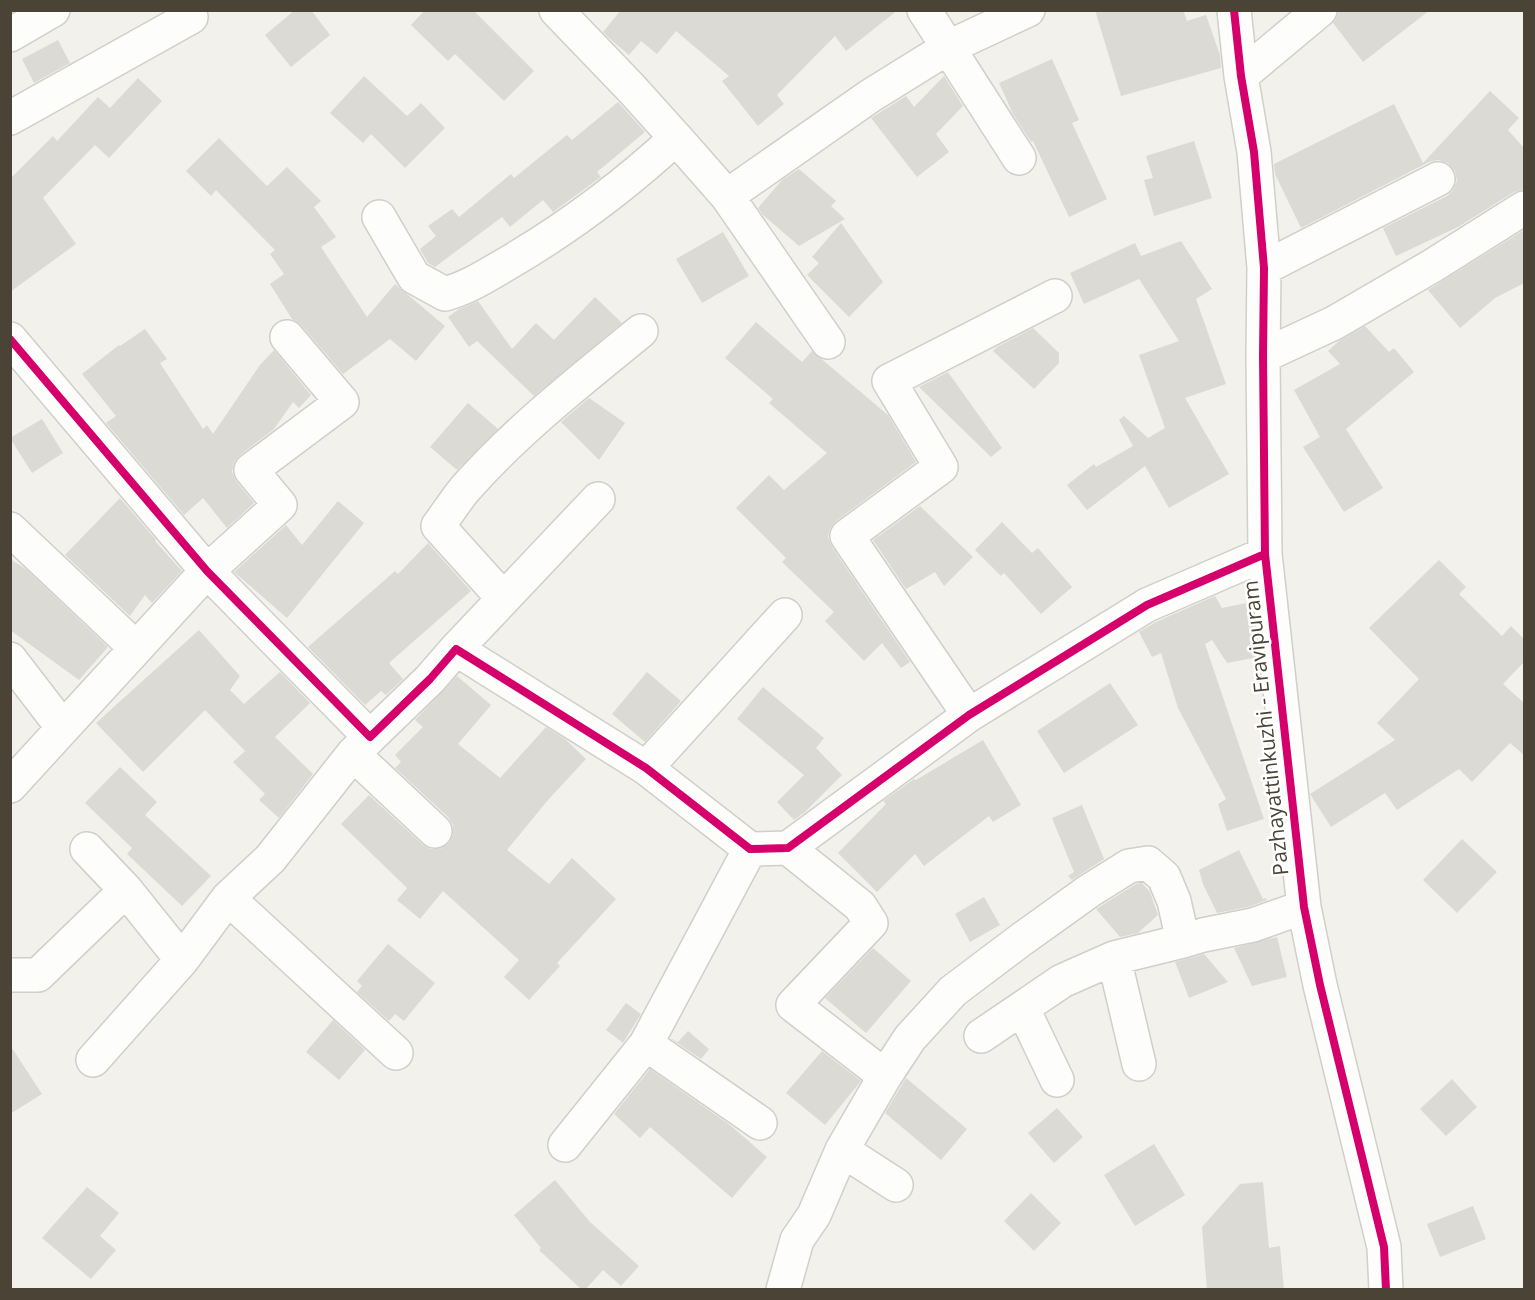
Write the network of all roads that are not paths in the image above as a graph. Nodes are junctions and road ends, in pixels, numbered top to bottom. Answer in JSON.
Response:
{"nodes":[{"id":1,"x":53,"y":10,"type":"edge"},
{"id":2,"x":556,"y":10,"type":"edge"},
{"id":3,"x":924,"y":10,"type":"edge"},
{"id":4,"x":1028,"y":10,"type":"edge"},
{"id":5,"x":1234,"y":10,"type":"edge"},
{"id":6,"x":1320,"y":10,"type":"edge"},
{"id":7,"x":191,"y":17,"type":"dead end"},
{"id":8,"x":10,"y":35,"type":"edge"},
{"id":9,"x":949,"y":47,"type":"junction"},
{"id":10,"x":1241,"y":76,"type":"junction"},
{"id":11,"x":10,"y":118,"type":"edge"},
{"id":12,"x":676,"y":138,"type":"junction"},
{"id":13,"x":1018,"y":158,"type":"dead end"},
{"id":14,"x":1438,"y":179,"type":"dead end"},
{"id":15,"x":727,"y":196,"type":"junction"},
{"id":16,"x":1524,"y":208,"type":"edge"},
{"id":17,"x":379,"y":217,"type":"dead end"},
{"id":18,"x":1264,"y":268,"type":"junction"},
{"id":19,"x":1055,"y":296,"type":"dead end"},
{"id":20,"x":641,"y":331,"type":"dead end"},
{"id":21,"x":287,"y":337,"type":"dead end"},
{"id":22,"x":10,"y":339,"type":"edge"},
{"id":23,"x":828,"y":342,"type":"dead end"},
{"id":24,"x":1263,"y":356,"type":"junction"},
{"id":25,"x":598,"y":499,"type":"dead end"},
{"id":26,"x":10,"y":529,"type":"edge"},
{"id":27,"x":1265,"y":554,"type":"junction"},
{"id":28,"x":207,"y":571,"type":"junction"},
{"id":29,"x":504,"y":598,"type":"junction"},
{"id":30,"x":785,"y":615,"type":"dead end"},
{"id":31,"x":136,"y":648,"type":"junction"},
{"id":32,"x":456,"y":649,"type":"junction"},
{"id":33,"x":10,"y":658,"type":"edge"},
{"id":34,"x":969,"y":715,"type":"junction"},
{"id":35,"x":63,"y":728,"type":"junction"},
{"id":36,"x":362,"y":746,"type":"junction"},
{"id":37,"x":646,"y":768,"type":"junction"},
{"id":38,"x":10,"y":786,"type":"edge"},
{"id":39,"x":435,"y":831,"type":"dead end"},
{"id":40,"x":788,"y":848,"type":"junction"},
{"id":41,"x":87,"y":849,"type":"dead end"},
{"id":42,"x":750,"y":849,"type":"junction"},
{"id":43,"x":126,"y":890,"type":"junction"},
{"id":44,"x":228,"y":898,"type":"junction"},
{"id":45,"x":1304,"y":907,"type":"junction"},
{"id":46,"x":1183,"y":941,"type":"junction"},
{"id":47,"x":1114,"y":958,"type":"junction"},
{"id":48,"x":182,"y":960,"type":"junction"},
{"id":49,"x":10,"y":975,"type":"edge"},
{"id":50,"x":1023,"y":1009,"type":"junction"},
{"id":51,"x":981,"y":1036,"type":"dead end"},
{"id":52,"x":646,"y":1044,"type":"junction"},
{"id":53,"x":396,"y":1053,"type":"dead end"},
{"id":54,"x":93,"y":1060,"type":"dead end"},
{"id":55,"x":1139,"y":1064,"type":"dead end"},
{"id":56,"x":885,"y":1076,"type":"junction"},
{"id":57,"x":1057,"y":1080,"type":"dead end"},
{"id":58,"x":760,"y":1123,"type":"dead end"},
{"id":59,"x":565,"y":1145,"type":"dead end"},
{"id":60,"x":842,"y":1150,"type":"junction"},
{"id":61,"x":896,"y":1185,"type":"dead end"},
{"id":62,"x":783,"y":1290,"type":"edge"},
{"id":63,"x":1386,"y":1290,"type":"edge"}],
"edges":[{"from":1,"to":8,"type":"street"},
{"from":2,"to":12,"type":"street"},
{"from":3,"to":9,"type":"street"},
{"from":4,"to":9,"type":"street"},
{"from":5,"to":10,"type":"street","name":"Pazhayattinkuzhi - Eravipuram"},
{"from":6,"to":10,"type":"street"},
{"from":7,"to":11,"type":"street"},
{"from":9,"to":13,"type":"street"},
{"from":9,"to":15,"type":"street"},
{"from":10,"to":18,"type":"street","name":"Pazhayattinkuzhi - Eravipuram"},
{"from":12,"to":15,"type":"street"},
{"from":12,"to":17,"type":"street"},
{"from":14,"to":18,"type":"street"},
{"from":15,"to":23,"type":"street"},
{"from":16,"to":24,"type":"street"},
{"from":18,"to":24,"type":"street","name":"Pazhayattinkuzhi - Eravipuram"},
{"from":19,"to":34,"type":"street"},
{"from":20,"to":29,"type":"street"},
{"from":21,"to":28,"type":"street"},
{"from":22,"to":28,"type":"street"},
{"from":24,"to":27,"type":"street","name":"Pazhayattinkuzhi - Eravipuram"},
{"from":25,"to":29,"type":"street"},
{"from":26,"to":31,"type":"street"},
{"from":27,"to":34,"type":"street"},
{"from":27,"to":45,"type":"street","name":"Pazhayattinkuzhi - Eravipuram"},
{"from":28,"to":31,"type":"street"},
{"from":28,"to":36,"type":"street"},
{"from":29,"to":32,"type":"street"},
{"from":30,"to":37,"type":"street"},
{"from":31,"to":35,"type":"street"},
{"from":32,"to":36,"type":"street"},
{"from":32,"to":37,"type":"street"},
{"from":33,"to":35,"type":"street"},
{"from":34,"to":40,"type":"street"},
{"from":35,"to":38,"type":"street"},
{"from":36,"to":39,"type":"street"},
{"from":36,"to":44,"type":"street"},
{"from":37,"to":42,"type":"street"},
{"from":40,"to":42,"type":"street"},
{"from":40,"to":56,"type":"street"},
{"from":41,"to":43,"type":"street"},
{"from":42,"to":52,"type":"street"},
{"from":43,"to":48,"type":"street"},
{"from":43,"to":49,"type":"street"},
{"from":44,"to":48,"type":"street"},
{"from":44,"to":53,"type":"street"},
{"from":45,"to":46,"type":"street"},
{"from":45,"to":63,"type":"street","name":"Pazhayattinkuzhi - Eravipuram"},
{"from":46,"to":47,"type":"street"},
{"from":46,"to":56,"type":"street"},
{"from":47,"to":50,"type":"street"},
{"from":47,"to":55,"type":"street"},
{"from":48,"to":54,"type":"street"},
{"from":50,"to":51,"type":"street"},
{"from":50,"to":57,"type":"street"},
{"from":52,"to":58,"type":"street"},
{"from":52,"to":59,"type":"street"},
{"from":56,"to":60,"type":"street"},
{"from":60,"to":61,"type":"street"},
{"from":60,"to":62,"type":"street"}]}
